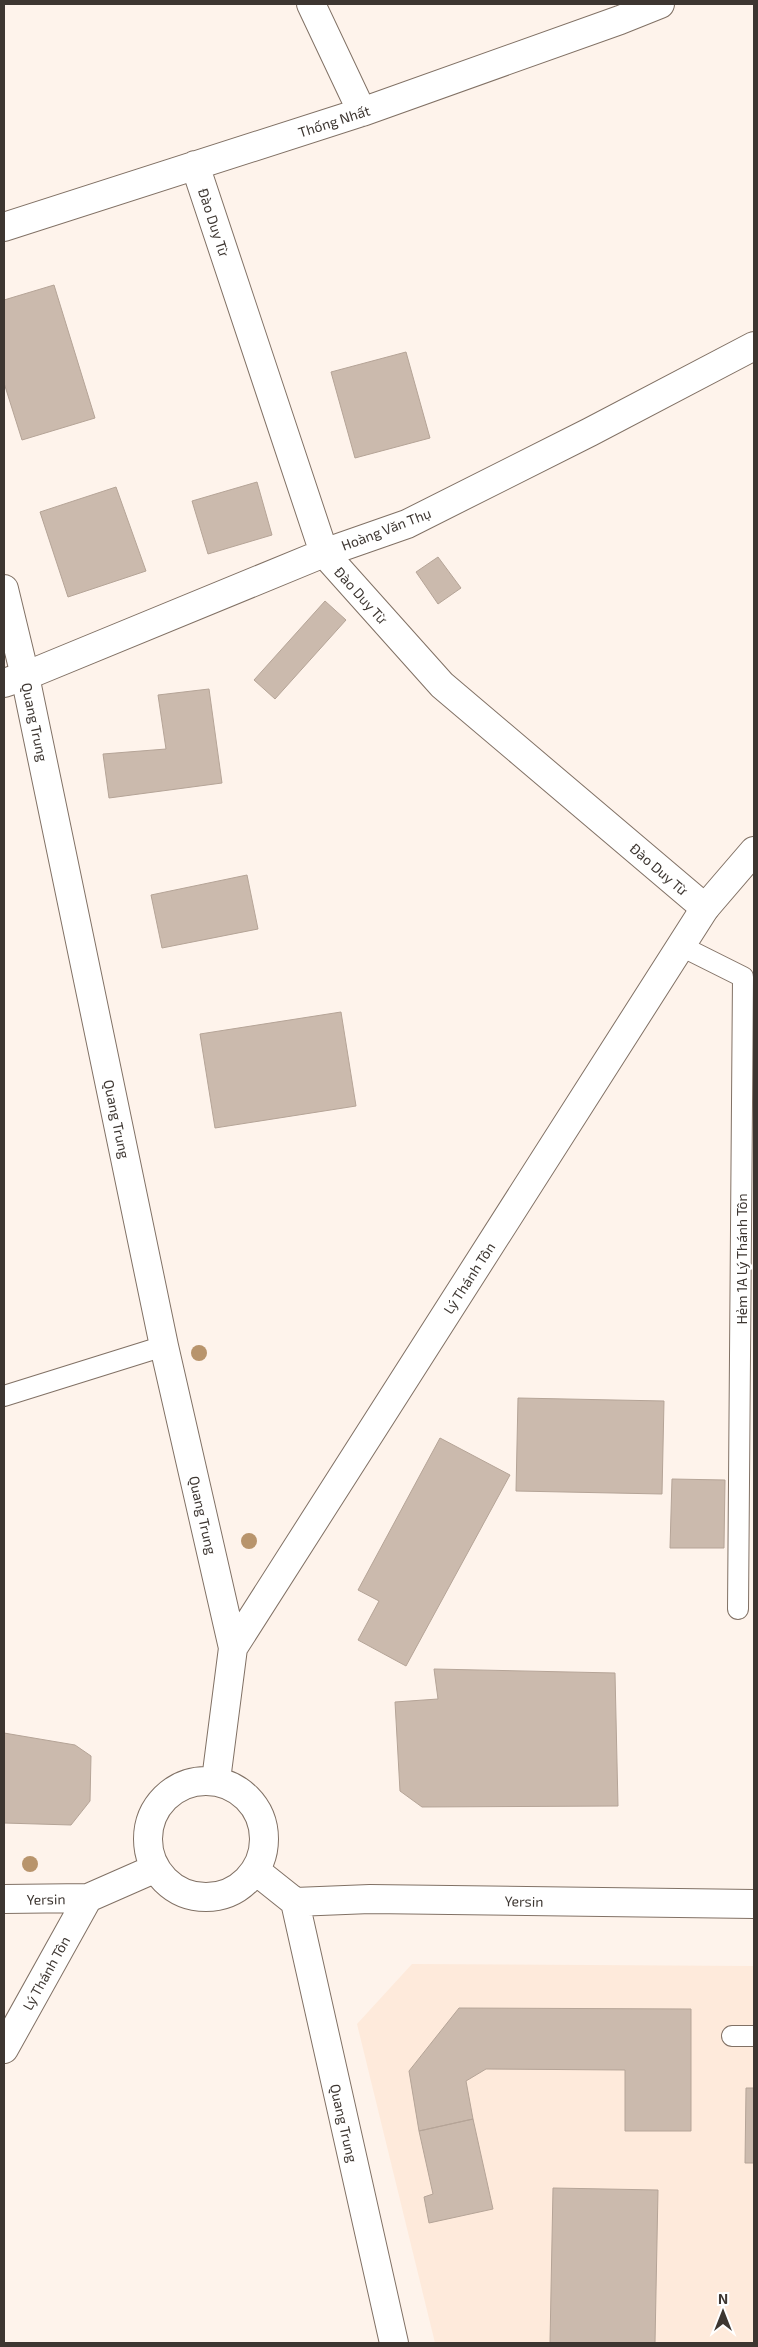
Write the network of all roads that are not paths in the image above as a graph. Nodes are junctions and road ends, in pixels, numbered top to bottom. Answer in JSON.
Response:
{"nodes":[{"id":1,"x":311,"y":4,"type":"edge"},
{"id":2,"x":660,"y":4,"type":"edge"},
{"id":3,"x":362,"y":112,"type":"junction"},
{"id":4,"x":195,"y":164,"type":"junction"},
{"id":5,"x":4,"y":227,"type":"edge"},
{"id":6,"x":754,"y":346,"type":"edge"},
{"id":7,"x":324,"y":553,"type":"junction"},
{"id":8,"x":4,"y":589,"type":"edge"},
{"id":9,"x":14,"y":679,"type":"edge"},
{"id":10,"x":754,"y":851,"type":"edge"},
{"id":11,"x":705,"y":908,"type":"junction"},
{"id":12,"x":682,"y":946,"type":"junction"},
{"id":13,"x":164,"y":1346,"type":"junction"},
{"id":14,"x":4,"y":1396,"type":"edge"},
{"id":15,"x":738,"y":1609,"type":"dead end"},
{"id":16,"x":233,"y":1648,"type":"junction"},
{"id":17,"x":216,"y":1780,"type":"junction"},
{"id":18,"x":154,"y":1868,"type":"junction"},
{"id":19,"x":256,"y":1871,"type":"junction"},
{"id":20,"x":88,"y":1898,"type":"junction"},
{"id":21,"x":4,"y":1899,"type":"edge"},
{"id":22,"x":295,"y":1902,"type":"junction"},
{"id":23,"x":754,"y":1904,"type":"edge"},
{"id":24,"x":732,"y":2036,"type":"dead end"},
{"id":25,"x":754,"y":2036,"type":"edge"},
{"id":26,"x":4,"y":2048,"type":"edge"},
{"id":27,"x":394,"y":2343,"type":"edge"}],
"edges":[{"from":1,"to":3,"type":"street"},
{"from":2,"to":3,"type":"street","name":"Thống Nhất"},
{"from":3,"to":4,"type":"street","name":"Thống Nhất"},
{"from":4,"to":5,"type":"street","name":"Thống Nhất"},
{"from":4,"to":7,"type":"street","name":"Đào Duy Từ"},
{"from":6,"to":7,"type":"street","name":"Hoàng Văn Thụ"},
{"from":7,"to":9,"type":"street","name":"Hoàng Văn Thụ"},
{"from":7,"to":11,"type":"street","name":"Đào Duy Từ"},
{"from":8,"to":9,"type":"street","name":"Quang Trung"},
{"from":9,"to":13,"type":"street","name":"Quang Trung"},
{"from":10,"to":11,"type":"street","name":"Lý Thánh Tôn"},
{"from":11,"to":12,"type":"street","name":"Lý Thánh Tôn"},
{"from":12,"to":15,"type":"lane","name":"Hẻm 1A Lý Thánh Tôn"},
{"from":12,"to":16,"type":"street","name":"Lý Thánh Tôn"},
{"from":13,"to":14,"type":"lane"},
{"from":13,"to":16,"type":"street","name":"Quang Trung"},
{"from":16,"to":17,"type":"street"},
{"from":17,"to":18,"type":"street"},
{"from":17,"to":19,"type":"street"},
{"from":18,"to":19,"type":"street"},
{"from":18,"to":20,"type":"street"},
{"from":19,"to":22,"type":"street"},
{"from":20,"to":21,"type":"street","name":"Yersin"},
{"from":20,"to":26,"type":"street","name":"Lý Thánh Tôn"},
{"from":22,"to":23,"type":"street","name":"Yersin"},
{"from":22,"to":27,"type":"street","name":"Quang Trung"},
{"from":24,"to":25,"type":"lane"}]}
